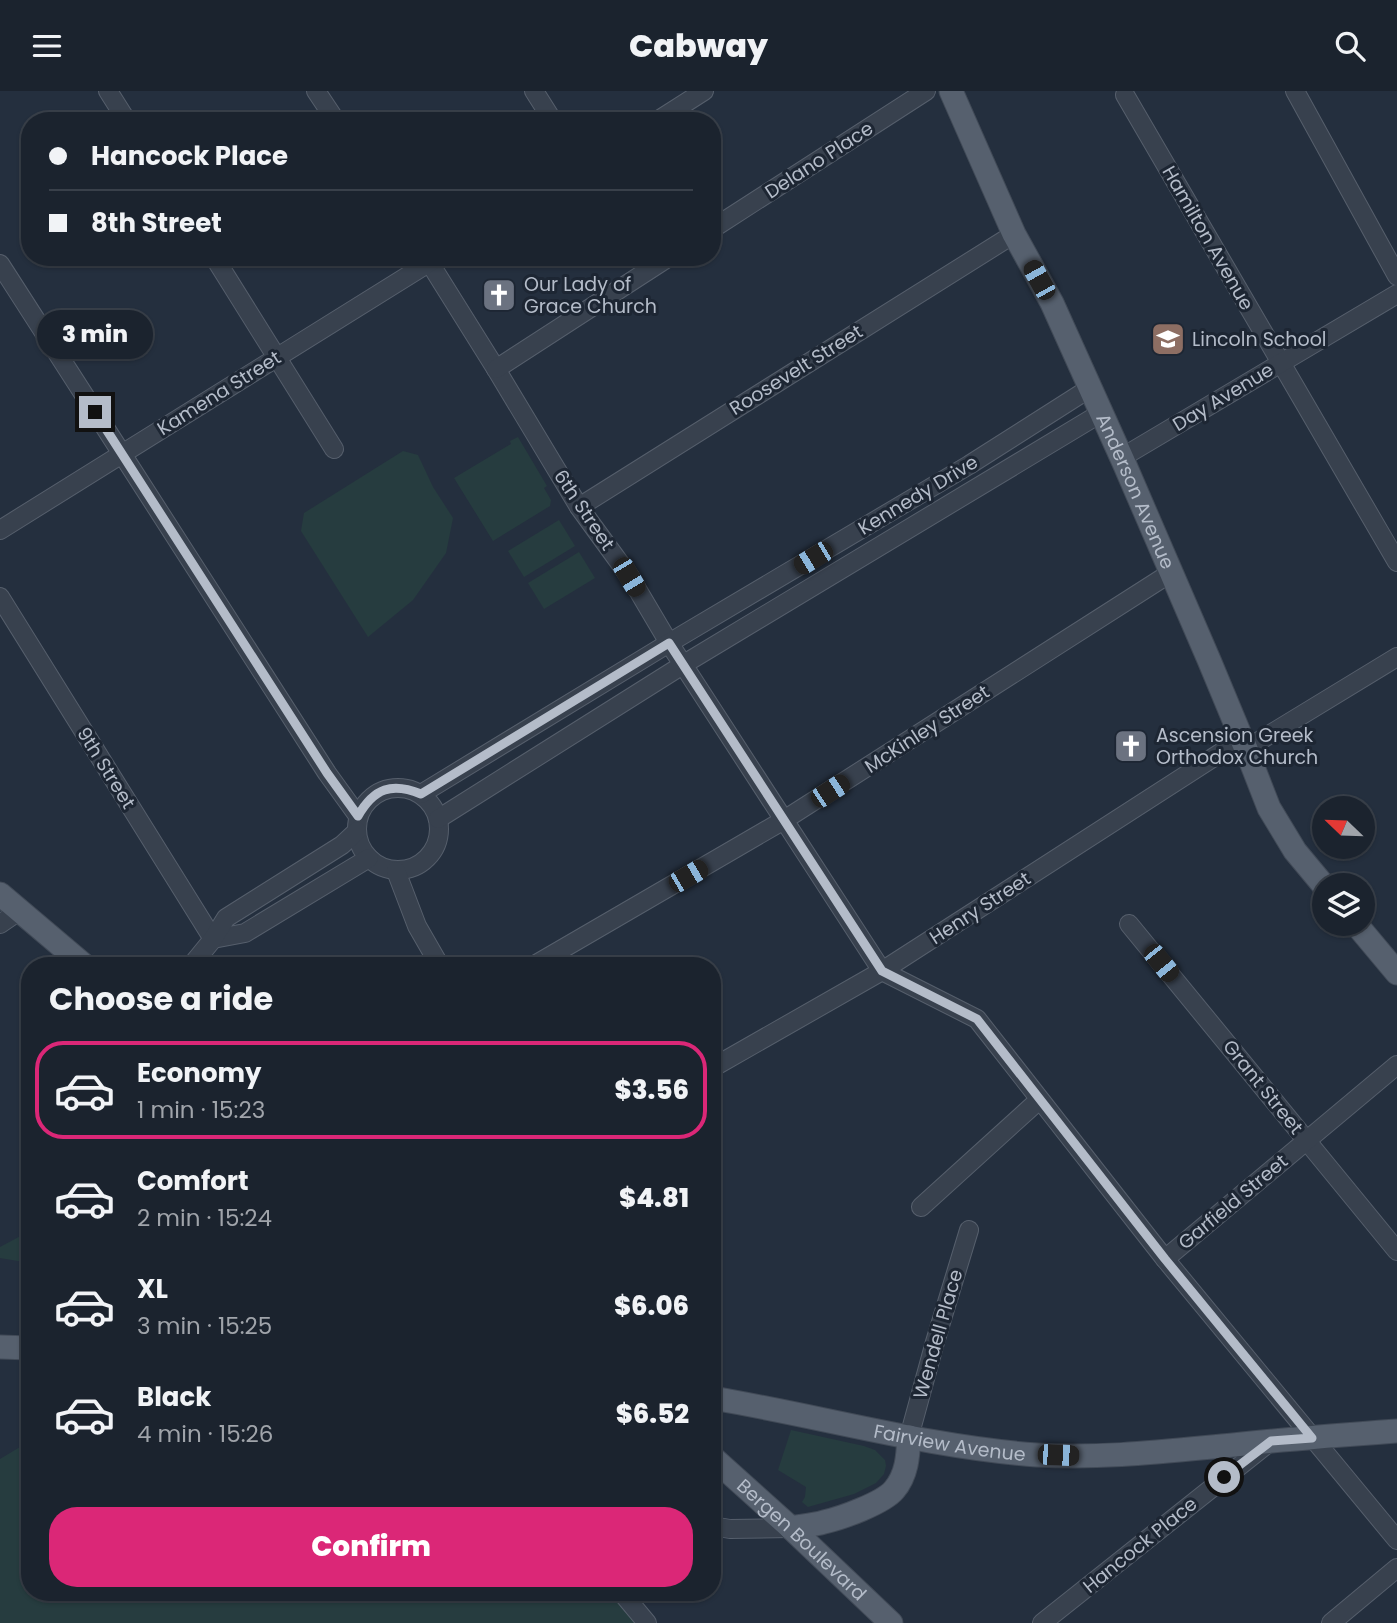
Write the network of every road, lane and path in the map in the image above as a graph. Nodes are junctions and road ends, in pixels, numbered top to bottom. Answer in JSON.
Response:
{"nodes":[{"id":1,"x":108,"y":91,"type":"edge"},
{"id":2,"x":316,"y":91,"type":"edge"},
{"id":3,"x":534,"y":91,"type":"edge"},
{"id":4,"x":704,"y":91,"type":"edge"},
{"id":5,"x":926,"y":91,"type":"edge"},
{"id":6,"x":951,"y":91,"type":"edge"},
{"id":7,"x":1295,"y":91,"type":"edge"},
{"id":8,"x":1125,"y":95,"type":"dead end"},
{"id":9,"x":121,"y":112,"type":"edge"},
{"id":10,"x":330,"y":112,"type":"edge"},
{"id":11,"x":547,"y":112,"type":"edge"},
{"id":12,"x":671,"y":112,"type":"edge"},
{"id":13,"x":721,"y":223,"type":"edge"},
{"id":14,"x":1014,"y":234,"type":"junction"},
{"id":15,"x":0,"y":264,"type":"edge"},
{"id":16,"x":220,"y":266,"type":"edge"},
{"id":17,"x":421,"y":266,"type":"edge"},
{"id":18,"x":436,"y":266,"type":"edge"},
{"id":19,"x":655,"y":266,"type":"edge"},
{"id":20,"x":1397,"y":277,"type":"edge"},
{"id":21,"x":1397,"y":293,"type":"edge"},
{"id":22,"x":277,"y":357,"type":"junction"},
{"id":23,"x":1281,"y":363,"type":"junction"},
{"id":24,"x":496,"y":369,"type":"junction"},
{"id":25,"x":1090,"y":388,"type":"junction"},
{"id":26,"x":1101,"y":413,"type":"junction"},
{"id":27,"x":334,"y":449,"type":"dead end"},
{"id":28,"x":122,"y":454,"type":"junction"},
{"id":29,"x":980,"y":458,"type":"junction"},
{"id":30,"x":1121,"y":458,"type":"junction"},
{"id":31,"x":994,"y":478,"type":"junction"},
{"id":32,"x":579,"y":507,"type":"junction"},
{"id":33,"x":881,"y":517,"type":"junction"},
{"id":34,"x":0,"y":530,"type":"edge"},
{"id":35,"x":896,"y":537,"type":"junction"},
{"id":36,"x":1397,"y":562,"type":"edge"},
{"id":37,"x":791,"y":571,"type":"junction"},
{"id":38,"x":1172,"y":572,"type":"junction"},
{"id":39,"x":804,"y":592,"type":"junction"},
{"id":40,"x":0,"y":597,"type":"edge"},
{"id":41,"x":669,"y":643,"type":"junction"},
{"id":42,"x":1397,"y":657,"type":"edge"},
{"id":43,"x":684,"y":664,"type":"junction"},
{"id":44,"x":1244,"y":744,"type":"junction"},
{"id":45,"x":421,"y":794,"type":"junction"},
{"id":46,"x":438,"y":819,"type":"junction"},
{"id":47,"x":784,"y":820,"type":"junction"},
{"id":48,"x":357,"y":823,"type":"junction"},
{"id":49,"x":369,"y":859,"type":"junction"},
{"id":50,"x":396,"y":871,"type":"junction"},
{"id":51,"x":1313,"y":873,"type":"edge"},
{"id":52,"x":0,"y":894,"type":"edge"},
{"id":53,"x":9,"y":917,"type":"edge"},
{"id":54,"x":1129,"y":924,"type":"dead end"},
{"id":55,"x":1366,"y":936,"type":"edge"},
{"id":56,"x":213,"y":939,"type":"junction"},
{"id":57,"x":71,"y":957,"type":"edge"},
{"id":58,"x":198,"y":957,"type":"edge"},
{"id":59,"x":435,"y":957,"type":"edge"},
{"id":60,"x":548,"y":957,"type":"edge"},
{"id":61,"x":882,"y":971,"type":"junction"},
{"id":62,"x":1397,"y":973,"type":"edge"},
{"id":63,"x":721,"y":1062,"type":"edge"},
{"id":64,"x":1397,"y":1065,"type":"edge"},
{"id":65,"x":1039,"y":1100,"type":"junction"},
{"id":66,"x":1307,"y":1141,"type":"junction"},
{"id":67,"x":921,"y":1207,"type":"dead end"},
{"id":68,"x":969,"y":1230,"type":"dead end"},
{"id":69,"x":1397,"y":1251,"type":"edge"},
{"id":70,"x":1165,"y":1259,"type":"junction"},
{"id":71,"x":0,"y":1347,"type":"edge"},
{"id":72,"x":21,"y":1348,"type":"edge"},
{"id":73,"x":721,"y":1400,"type":"edge"},
{"id":74,"x":1397,"y":1431,"type":"edge"},
{"id":75,"x":909,"y":1437,"type":"junction"},
{"id":76,"x":1312,"y":1438,"type":"junction"},
{"id":77,"x":1271,"y":1441,"type":"junction"},
{"id":78,"x":721,"y":1466,"type":"edge"},
{"id":79,"x":721,"y":1528,"type":"edge"},
{"id":80,"x":791,"y":1528,"type":"junction"},
{"id":81,"x":1397,"y":1541,"type":"edge"},
{"id":82,"x":1397,"y":1568,"type":"edge"},
{"id":83,"x":629,"y":1601,"type":"edge"},
{"id":84,"x":647,"y":1623,"type":"edge"},
{"id":85,"x":891,"y":1623,"type":"edge"},
{"id":86,"x":1042,"y":1623,"type":"edge"},
{"id":87,"x":1331,"y":1623,"type":"edge"}],
"edges":[{"from":1,"to":9,"type":"street"},
{"from":2,"to":10,"type":"street"},
{"from":3,"to":11,"type":"street"},
{"from":4,"to":12,"type":"street"},
{"from":5,"to":13,"type":"street","name":"Delano Place"},
{"from":6,"to":14,"type":"main road","name":"Anderson Avenue"},
{"from":7,"to":20,"type":"street"},
{"from":8,"to":23,"type":"street","name":"Hamilton Avenue"},
{"from":14,"to":25,"type":"main road","name":"Anderson Avenue"},
{"from":14,"to":32,"type":"street","name":"Roosevelt Street"},
{"from":15,"to":28,"type":"street"},
{"from":16,"to":22,"type":"street"},
{"from":17,"to":22,"type":"street","name":"Kamena Street"},
{"from":18,"to":24,"type":"street","name":"6th Street"},
{"from":19,"to":24,"type":"street"},
{"from":21,"to":23,"type":"street","name":"Day Avenue"},
{"from":22,"to":27,"type":"street"},
{"from":22,"to":28,"type":"street","name":"Kamena Street"},
{"from":23,"to":30,"type":"street","name":"Day Avenue"},
{"from":23,"to":36,"type":"street","name":"Hamilton Avenue"},
{"from":24,"to":32,"type":"street","name":"6th Street"},
{"from":25,"to":26,"type":"main road","name":"Anderson Avenue"},
{"from":25,"to":29,"type":"street","name":"Kennedy Drive"},
{"from":26,"to":30,"type":"main road","name":"Anderson Avenue"},
{"from":26,"to":31,"type":"street","name":"Kennedy Drive"},
{"from":28,"to":34,"type":"street","name":"Kamena Street"},
{"from":28,"to":48,"type":"street"},
{"from":29,"to":31,"type":"street"},
{"from":29,"to":33,"type":"street","name":"Kennedy Drive"},
{"from":30,"to":38,"type":"main road","name":"Anderson Avenue"},
{"from":31,"to":35,"type":"street","name":"Kennedy Drive"},
{"from":32,"to":41,"type":"street","name":"6th Street"},
{"from":33,"to":35,"type":"street"},
{"from":33,"to":37,"type":"street","name":"Kennedy Drive"},
{"from":35,"to":39,"type":"street","name":"Kennedy Drive"},
{"from":37,"to":39,"type":"street"},
{"from":37,"to":41,"type":"street","name":"Kennedy Drive"},
{"from":38,"to":44,"type":"main road","name":"Anderson Avenue"},
{"from":38,"to":47,"type":"street","name":"McKinley Street"},
{"from":39,"to":43,"type":"street","name":"Kennedy Drive"},
{"from":40,"to":56,"type":"street","name":"9th Street"},
{"from":41,"to":43,"type":"street","name":"6th Street"},
{"from":41,"to":45,"type":"street","name":"Kennedy Drive"},
{"from":42,"to":44,"type":"street","name":"Henry Street"},
{"from":43,"to":46,"type":"street","name":"Kennedy Drive"},
{"from":43,"to":47,"type":"street","name":"6th Street"},
{"from":44,"to":51,"type":"main road","name":"Anderson Avenue"},
{"from":44,"to":61,"type":"street","name":"Henry Street"},
{"from":45,"to":46,"type":"street"},
{"from":45,"to":48,"type":"street"},
{"from":46,"to":50,"type":"street"},
{"from":47,"to":60,"type":"street","name":"McKinley Street"},
{"from":47,"to":61,"type":"street","name":"6th Street"},
{"from":48,"to":49,"type":"street"},
{"from":48,"to":56,"type":"street"},
{"from":49,"to":50,"type":"street"},
{"from":49,"to":56,"type":"street"},
{"from":50,"to":59,"type":"street"},
{"from":52,"to":53,"type":"main road"},
{"from":53,"to":57,"type":"main road"},
{"from":54,"to":66,"type":"street","name":"Grant Street"},
{"from":55,"to":62,"type":"main road"},
{"from":56,"to":58,"type":"street"},
{"from":61,"to":63,"type":"street","name":"Henry Street"},
{"from":61,"to":65,"type":"street"},
{"from":64,"to":66,"type":"street","name":"Garfield Street"},
{"from":65,"to":67,"type":"street"},
{"from":65,"to":70,"type":"street"},
{"from":66,"to":69,"type":"street","name":"Grant Street"},
{"from":66,"to":70,"type":"street","name":"Garfield Street"},
{"from":68,"to":75,"type":"street","name":"Wendell Place"},
{"from":70,"to":76,"type":"street"},
{"from":71,"to":72,"type":"main road"},
{"from":73,"to":75,"type":"main road","name":"Fairview Avenue"},
{"from":74,"to":76,"type":"main road","name":"Fairview Avenue"},
{"from":75,"to":77,"type":"main road","name":"Fairview Avenue"},
{"from":75,"to":80,"type":"main road"},
{"from":76,"to":77,"type":"main road","name":"Fairview Avenue"},
{"from":76,"to":81,"type":"street"},
{"from":77,"to":86,"type":"street","name":"Hancock Place"},
{"from":78,"to":80,"type":"main road","name":"Bergen Boulevard"},
{"from":79,"to":80,"type":"street"},
{"from":80,"to":85,"type":"main road","name":"Bergen Boulevard"},
{"from":82,"to":87,"type":"street"},
{"from":83,"to":84,"type":"street"}]}
